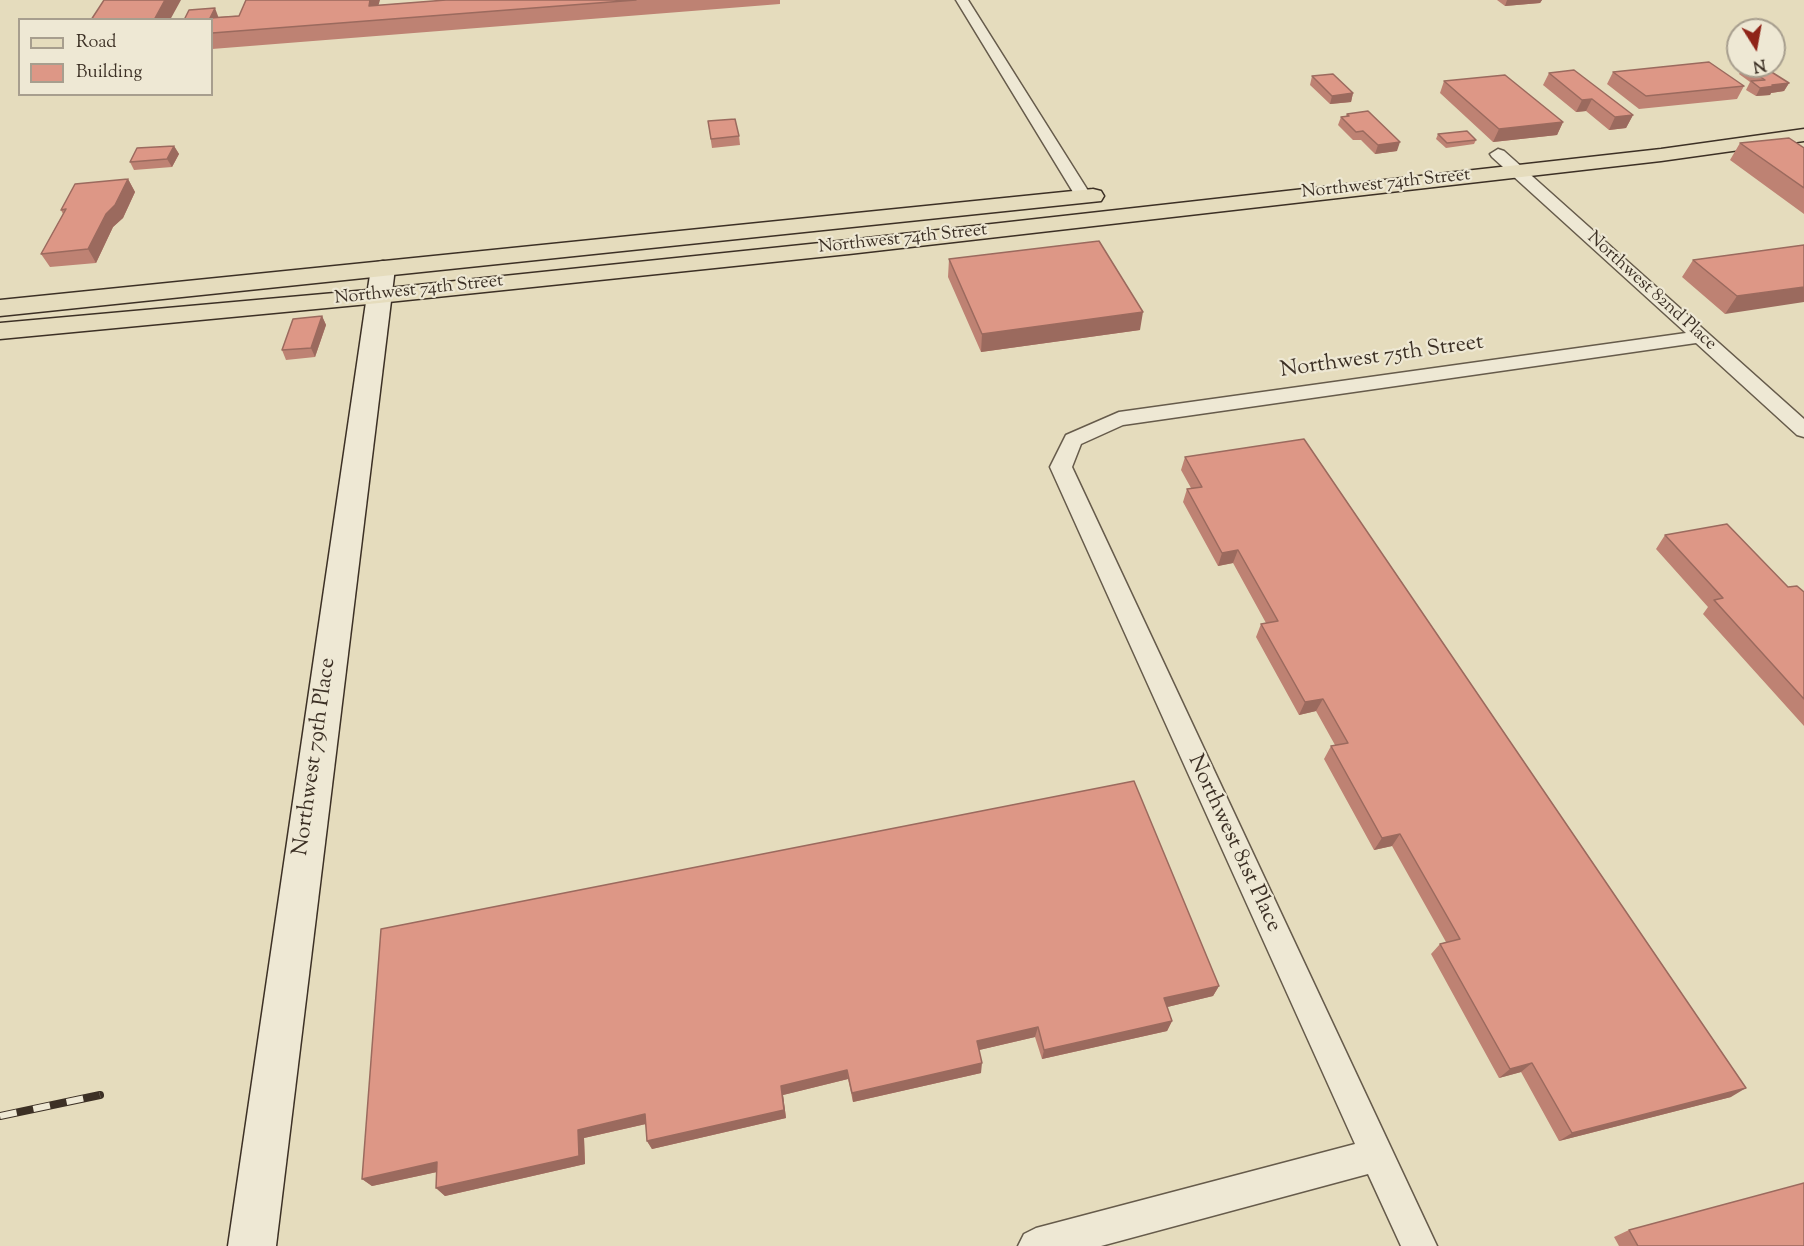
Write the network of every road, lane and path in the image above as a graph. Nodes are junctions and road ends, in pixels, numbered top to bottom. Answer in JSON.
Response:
{"nodes":[{"id":1,"x":962,"y":0,"type":"edge"},
{"id":2,"x":1804,"y":116,"type":"edge"},
{"id":3,"x":1804,"y":135,"type":"edge"},
{"id":4,"x":1498,"y":154,"type":"junction"},
{"id":5,"x":1515,"y":171,"type":"junction"},
{"id":6,"x":1320,"y":173,"type":"dead end"},
{"id":7,"x":1118,"y":193,"type":"dead end"},
{"id":8,"x":1083,"y":197,"type":"junction"},
{"id":9,"x":383,"y":268,"type":"junction"},
{"id":10,"x":380,"y":296,"type":"junction"},
{"id":11,"x":3,"y":309,"type":"edge"},
{"id":12,"x":0,"y":331,"type":"edge"},
{"id":13,"x":1701,"y":338,"type":"junction"},
{"id":14,"x":1804,"y":430,"type":"edge"},
{"id":15,"x":1073,"y":440,"type":"joint"},
{"id":16,"x":1376,"y":1155,"type":"junction"},
{"id":17,"x":252,"y":1246,"type":"edge"},
{"id":18,"x":1036,"y":1246,"type":"edge"},
{"id":19,"x":1419,"y":1246,"type":"edge"}],
"edges":[{"from":1,"to":8,"type":"street"},
{"from":2,"to":4,"type":"main road","name":"Northwest 74th Street"},
{"from":3,"to":5,"type":"main road","name":"Northwest 74th Street"},
{"from":4,"to":5,"type":"street","name":"Northwest 82nd Place"},
{"from":4,"to":6,"type":"main road","name":"Northwest 74th Street"},
{"from":5,"to":10,"type":"main road","name":"Northwest 74th Street"},
{"from":5,"to":13,"type":"street","name":"Northwest 82nd Place"},
{"from":7,"to":8,"type":"main road","name":"Northwest 74th Street"},
{"from":8,"to":9,"type":"main road","name":"Northwest 74th Street"},
{"from":9,"to":10,"type":"main road","name":"Northwest 79th Place"},
{"from":9,"to":11,"type":"main road","name":"Northwest 74th Street"},
{"from":10,"to":12,"type":"main road","name":"Northwest 74th Street"},
{"from":10,"to":17,"type":"main road","name":"Northwest 79th Place"},
{"from":13,"to":14,"type":"street","name":"Northwest 82nd Place"},
{"from":13,"to":15,"type":"street","name":"Northwest 75th Street"},
{"from":15,"to":16,"type":"street","name":"Northwest 81st Place"},
{"from":16,"to":18,"type":"street"},
{"from":16,"to":19,"type":"street","name":"Northwest 81st Place"}]}
